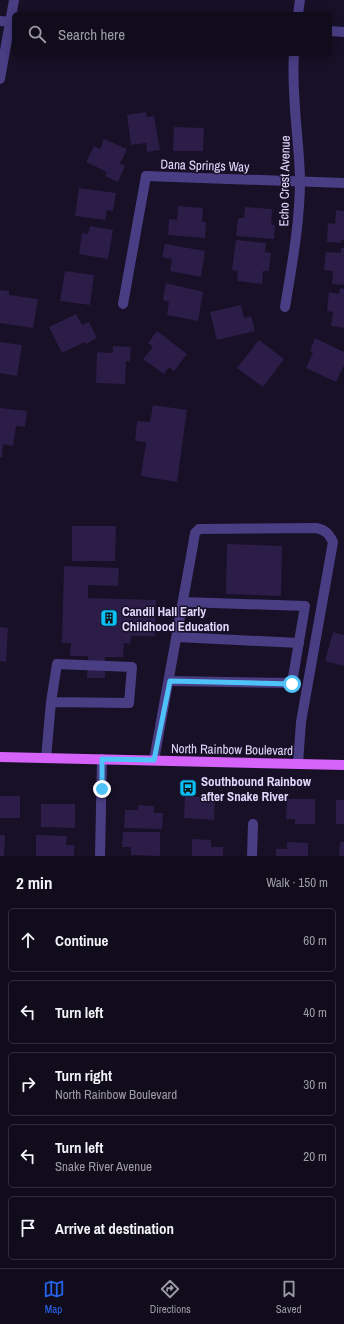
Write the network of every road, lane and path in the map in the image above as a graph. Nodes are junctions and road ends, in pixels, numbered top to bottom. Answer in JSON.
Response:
{"nodes":[{"id":1,"x":14,"y":0,"type":"edge"},
{"id":2,"x":300,"y":0,"type":"edge"},
{"id":3,"x":298,"y":12,"type":"edge"},
{"id":4,"x":8,"y":22,"type":"edge"},
{"id":5,"x":332,"y":31,"type":"edge"},
{"id":6,"x":344,"y":32,"type":"edge"},
{"id":7,"x":294,"y":56,"type":"edge"},
{"id":8,"x":0,"y":79,"type":"edge"},
{"id":9,"x":300,"y":181,"type":"junction"},
{"id":10,"x":344,"y":183,"type":"edge"},
{"id":11,"x":123,"y":304,"type":"dead end"},
{"id":12,"x":285,"y":307,"type":"dead end"},
{"id":13,"x":184,"y":602,"type":"junction"},
{"id":14,"x":177,"y":638,"type":"junction"},
{"id":15,"x":299,"y":643,"type":"junction"},
{"id":16,"x":170,"y":681,"type":"junction"},
{"id":17,"x":51,"y":702,"type":"junction"},
{"id":18,"x":0,"y":758,"type":"edge"},
{"id":19,"x":46,"y":758,"type":"junction"},
{"id":20,"x":102,"y":759,"type":"junction"},
{"id":21,"x":154,"y":760,"type":"junction"},
{"id":22,"x":298,"y":763,"type":"junction"},
{"id":23,"x":344,"y":765,"type":"edge"},
{"id":24,"x":253,"y":824,"type":"dead end"},
{"id":25,"x":100,"y":856,"type":"edge"},
{"id":26,"x":252,"y":856,"type":"edge"}],
"edges":[{"from":1,"to":4,"type":"street"},
{"from":2,"to":3,"type":"street"},
{"from":4,"to":8,"type":"street"},
{"from":5,"to":6,"type":"street"},
{"from":7,"to":9,"type":"street","name":"Echo Crest Avenue"},
{"from":9,"to":10,"type":"street","name":"Dana Springs Way"},
{"from":9,"to":11,"type":"street","name":"Dana Springs Way"},
{"from":9,"to":12,"type":"street","name":"Echo Crest Avenue"},
{"from":13,"to":14,"type":"street"},
{"from":13,"to":15,"type":"street"},
{"from":13,"to":22,"type":"street"},
{"from":14,"to":15,"type":"street"},
{"from":14,"to":16,"type":"street"},
{"from":15,"to":16,"type":"street"},
{"from":16,"to":21,"type":"street"},
{"from":17,"to":17,"type":"street"},
{"from":17,"to":19,"type":"street"},
{"from":18,"to":19,"type":"main road","name":"North Rainbow Boulevard"},
{"from":19,"to":20,"type":"main road","name":"North Rainbow Boulevard"},
{"from":20,"to":21,"type":"main road","name":"North Rainbow Boulevard"},
{"from":20,"to":25,"type":"street"},
{"from":21,"to":22,"type":"main road","name":"North Rainbow Boulevard"},
{"from":22,"to":23,"type":"main road","name":"North Rainbow Boulevard"},
{"from":24,"to":26,"type":"street"}]}
